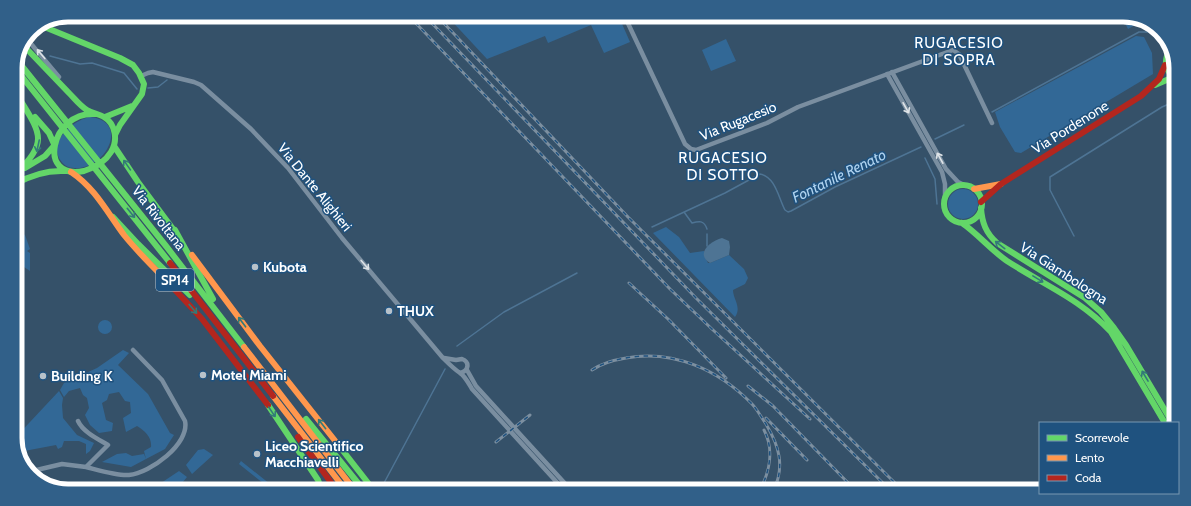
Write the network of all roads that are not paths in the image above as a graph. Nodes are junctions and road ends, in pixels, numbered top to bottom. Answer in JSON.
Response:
{"nodes":[{"id":1,"x":627,"y":22,"type":"edge"},
{"id":2,"x":47,"y":28,"type":"edge"},
{"id":3,"x":30,"y":43,"type":"edge"},
{"id":4,"x":27,"y":49,"type":"edge"},
{"id":5,"x":1167,"y":54,"type":"edge"},
{"id":6,"x":1165,"y":65,"type":"junction"},
{"id":7,"x":22,"y":66,"type":"edge"},
{"id":8,"x":890,"y":73,"type":"junction"},
{"id":9,"x":1169,"y":74,"type":"edge"},
{"id":10,"x":141,"y":76,"type":"junction"},
{"id":11,"x":22,"y":77,"type":"edge"},
{"id":12,"x":1169,"y":80,"type":"edge"},
{"id":13,"x":1150,"y":88,"type":"junction"},
{"id":14,"x":69,"y":93,"type":"junction"},
{"id":15,"x":22,"y":102,"type":"edge"},
{"id":16,"x":22,"y":104,"type":"edge"},
{"id":17,"x":134,"y":106,"type":"junction"},
{"id":18,"x":95,"y":114,"type":"junction"},
{"id":19,"x":104,"y":117,"type":"junction"},
{"id":20,"x":992,"y":123,"type":"dead end"},
{"id":21,"x":115,"y":136,"type":"junction"},
{"id":22,"x":54,"y":145,"type":"junction"},
{"id":23,"x":114,"y":146,"type":"junction"},
{"id":24,"x":22,"y":167,"type":"edge"},
{"id":25,"x":22,"y":169,"type":"edge"},
{"id":26,"x":69,"y":171,"type":"junction"},
{"id":27,"x":22,"y":181,"type":"edge"},
{"id":28,"x":1001,"y":184,"type":"junction"},
{"id":29,"x":966,"y":186,"type":"junction"},
{"id":30,"x":974,"y":189,"type":"junction"},
{"id":31,"x":945,"y":199,"type":"junction"},
{"id":32,"x":981,"y":205,"type":"junction"},
{"id":33,"x":113,"y":217,"type":"junction"},
{"id":34,"x":962,"y":222,"type":"junction"},
{"id":35,"x":174,"y":230,"type":"junction"},
{"id":36,"x":235,"y":346,"type":"junction"},
{"id":37,"x":133,"y":350,"type":"dead end"},
{"id":38,"x":443,"y":358,"type":"junction"},
{"id":39,"x":456,"y":360,"type":"junction"},
{"id":40,"x":454,"y":367,"type":"junction"},
{"id":41,"x":467,"y":370,"type":"junction"},
{"id":42,"x":460,"y":373,"type":"junction"},
{"id":43,"x":266,"y":375,"type":"junction"},
{"id":44,"x":1142,"y":384,"type":"junction"},
{"id":45,"x":266,"y":386,"type":"junction"},
{"id":46,"x":281,"y":394,"type":"junction"},
{"id":47,"x":1169,"y":417,"type":"edge"},
{"id":48,"x":78,"y":421,"type":"dead end"},
{"id":49,"x":1164,"y":422,"type":"edge"},
{"id":50,"x":1167,"y":422,"type":"edge"},
{"id":51,"x":508,"y":424,"type":"junction"},
{"id":52,"x":539,"y":459,"type":"junction"},
{"id":53,"x":86,"y":467,"type":"junction"},
{"id":54,"x":36,"y":470,"type":"edge"},
{"id":55,"x":320,"y":484,"type":"edge"},
{"id":56,"x":332,"y":484,"type":"edge"},
{"id":57,"x":341,"y":484,"type":"edge"},
{"id":58,"x":350,"y":484,"type":"edge"},
{"id":59,"x":359,"y":484,"type":"edge"},
{"id":60,"x":369,"y":484,"type":"edge"},
{"id":61,"x":559,"y":484,"type":"edge"},
{"id":62,"x":565,"y":484,"type":"edge"}],
"edges":[{"from":1,"to":8,"type":"street","name":"Via Rugacesio"},
{"from":2,"to":10,"type":"main road"},
{"from":14,"to":3,"type":"street","one_way":true},
{"from":4,"to":14,"type":"main road"},
{"from":5,"to":6,"type":"main road","name":"Via Pordenone"},
{"from":6,"to":9,"type":"main road","name":"Via Pordenone"},
{"from":6,"to":13,"type":"main road","name":"Via Pordenone"},
{"from":7,"to":43,"type":"main road","name":"Via Rivoltana","number":"SP14"},
{"from":8,"to":20,"type":"street","name":"Via Rugacesio"},
{"from":29,"to":8,"type":"street","one_way":true},
{"from":8,"to":31,"type":"street","one_way":true},
{"from":10,"to":17,"type":"main road"},
{"from":10,"to":38,"type":"street","name":"Via Dante Alighieri","one_way":true},
{"from":11,"to":36,"type":"main road","name":"Via Rivoltana","number":"SP14","one_way":true},
{"from":12,"to":13,"type":"main road","name":"Via Pordenone"},
{"from":13,"to":28,"type":"main road","name":"Via Pordenone"},
{"from":14,"to":18,"type":"main road"},
{"from":15,"to":22,"type":"main road"},
{"from":16,"to":24,"type":"main road","one_way":true},
{"from":17,"to":19,"type":"main road"},
{"from":17,"to":21,"type":"main road"},
{"from":18,"to":19,"type":"main road"},
{"from":18,"to":22,"type":"main road"},
{"from":19,"to":21,"type":"main road"},
{"from":21,"to":23,"type":"main road"},
{"from":22,"to":25,"type":"main road"},
{"from":22,"to":26,"type":"main road"},
{"from":23,"to":26,"type":"main road"},
{"from":35,"to":23,"type":"main road","one_way":true},
{"from":26,"to":27,"type":"main road"},
{"from":26,"to":33,"type":"main road"},
{"from":28,"to":30,"type":"main road","name":"Via Pordenone"},
{"from":28,"to":32,"type":"main road","name":"Via Pordenone"},
{"from":29,"to":30,"type":"main road"},
{"from":29,"to":31,"type":"main road"},
{"from":30,"to":32,"type":"main road"},
{"from":31,"to":34,"type":"main road"},
{"from":32,"to":34,"type":"main road"},
{"from":47,"to":32,"type":"main road","name":"Via Giambologna","one_way":true},
{"from":33,"to":36,"type":"main road","number":"SP14"},
{"from":33,"to":55,"type":"main road","one_way":true},
{"from":34,"to":44,"type":"main road","name":"Via Giambologna","one_way":true},
{"from":35,"to":43,"type":"main road","number":"SP14"},
{"from":60,"to":35,"type":"main road","one_way":true},
{"from":36,"to":45,"type":"main road","name":"Via Rivoltana","number":"SP14"},
{"from":37,"to":53,"type":"street"},
{"from":38,"to":39,"type":"street"},
{"from":38,"to":40,"type":"street","name":"Via Dante Alighieri"},
{"from":39,"to":40,"type":"street"},
{"from":39,"to":41,"type":"street"},
{"from":40,"to":42,"type":"street"},
{"from":41,"to":42,"type":"street"},
{"from":41,"to":51,"type":"street"},
{"from":42,"to":51,"type":"street"},
{"from":43,"to":46,"type":"main road","name":"Via Rivoltana","number":"SP14"},
{"from":44,"to":49,"type":"main road","name":"Via Giambologna"},
{"from":44,"to":50,"type":"main road","name":"Via Giambologna"},
{"from":45,"to":56,"type":"main road","number":"SP14"},
{"from":45,"to":57,"type":"main road","name":"Via Rivoltana","number":"SP14"},
{"from":46,"to":58,"type":"main road","name":"Via Rivoltana","number":"SP14"},
{"from":46,"to":59,"type":"main road","number":"SP14"},
{"from":48,"to":53,"type":"street"},
{"from":51,"to":52,"type":"street"},
{"from":52,"to":61,"type":"street"},
{"from":52,"to":62,"type":"street"},
{"from":53,"to":54,"type":"street"}]}
